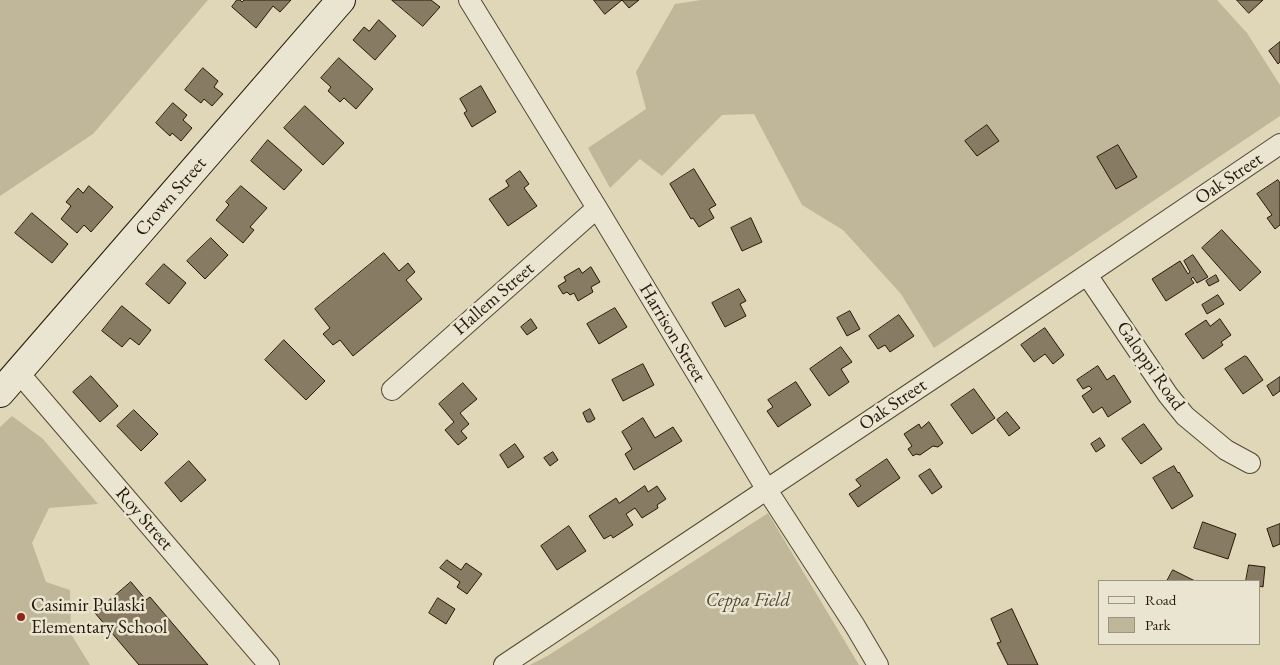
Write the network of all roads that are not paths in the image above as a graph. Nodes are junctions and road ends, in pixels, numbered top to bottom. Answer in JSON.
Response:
{"nodes":[{"id":1,"x":341,"y":0,"type":"edge"},
{"id":2,"x":468,"y":0,"type":"edge"},
{"id":3,"x":1280,"y":144,"type":"edge"},
{"id":4,"x":597,"y":208,"type":"junction"},
{"id":5,"x":1087,"y":275,"type":"junction"},
{"id":6,"x":19,"y":373,"type":"junction"},
{"id":7,"x":392,"y":390,"type":"dead end"},
{"id":8,"x":0,"y":393,"type":"edge"},
{"id":9,"x":1250,"y":463,"type":"dead end"},
{"id":10,"x":767,"y":490,"type":"junction"},
{"id":11,"x":269,"y":665,"type":"edge"},
{"id":12,"x":504,"y":665,"type":"edge"},
{"id":13,"x":878,"y":665,"type":"edge"}],
"edges":[{"from":1,"to":6,"type":"street","name":"Crown Street"},
{"from":2,"to":4,"type":"street","name":"Harrison Street"},
{"from":3,"to":5,"type":"street","name":"Oak Street"},
{"from":4,"to":7,"type":"street","name":"Hallem Street"},
{"from":4,"to":10,"type":"street","name":"Harrison Street"},
{"from":5,"to":9,"type":"street","name":"Galoppi Road"},
{"from":5,"to":10,"type":"street","name":"Oak Street"},
{"from":6,"to":8,"type":"street","name":"Crown Street"},
{"from":6,"to":11,"type":"street","name":"Roy Street"},
{"from":10,"to":12,"type":"street","name":"Oak Street"},
{"from":10,"to":13,"type":"street","name":"Harrison Street"}]}
